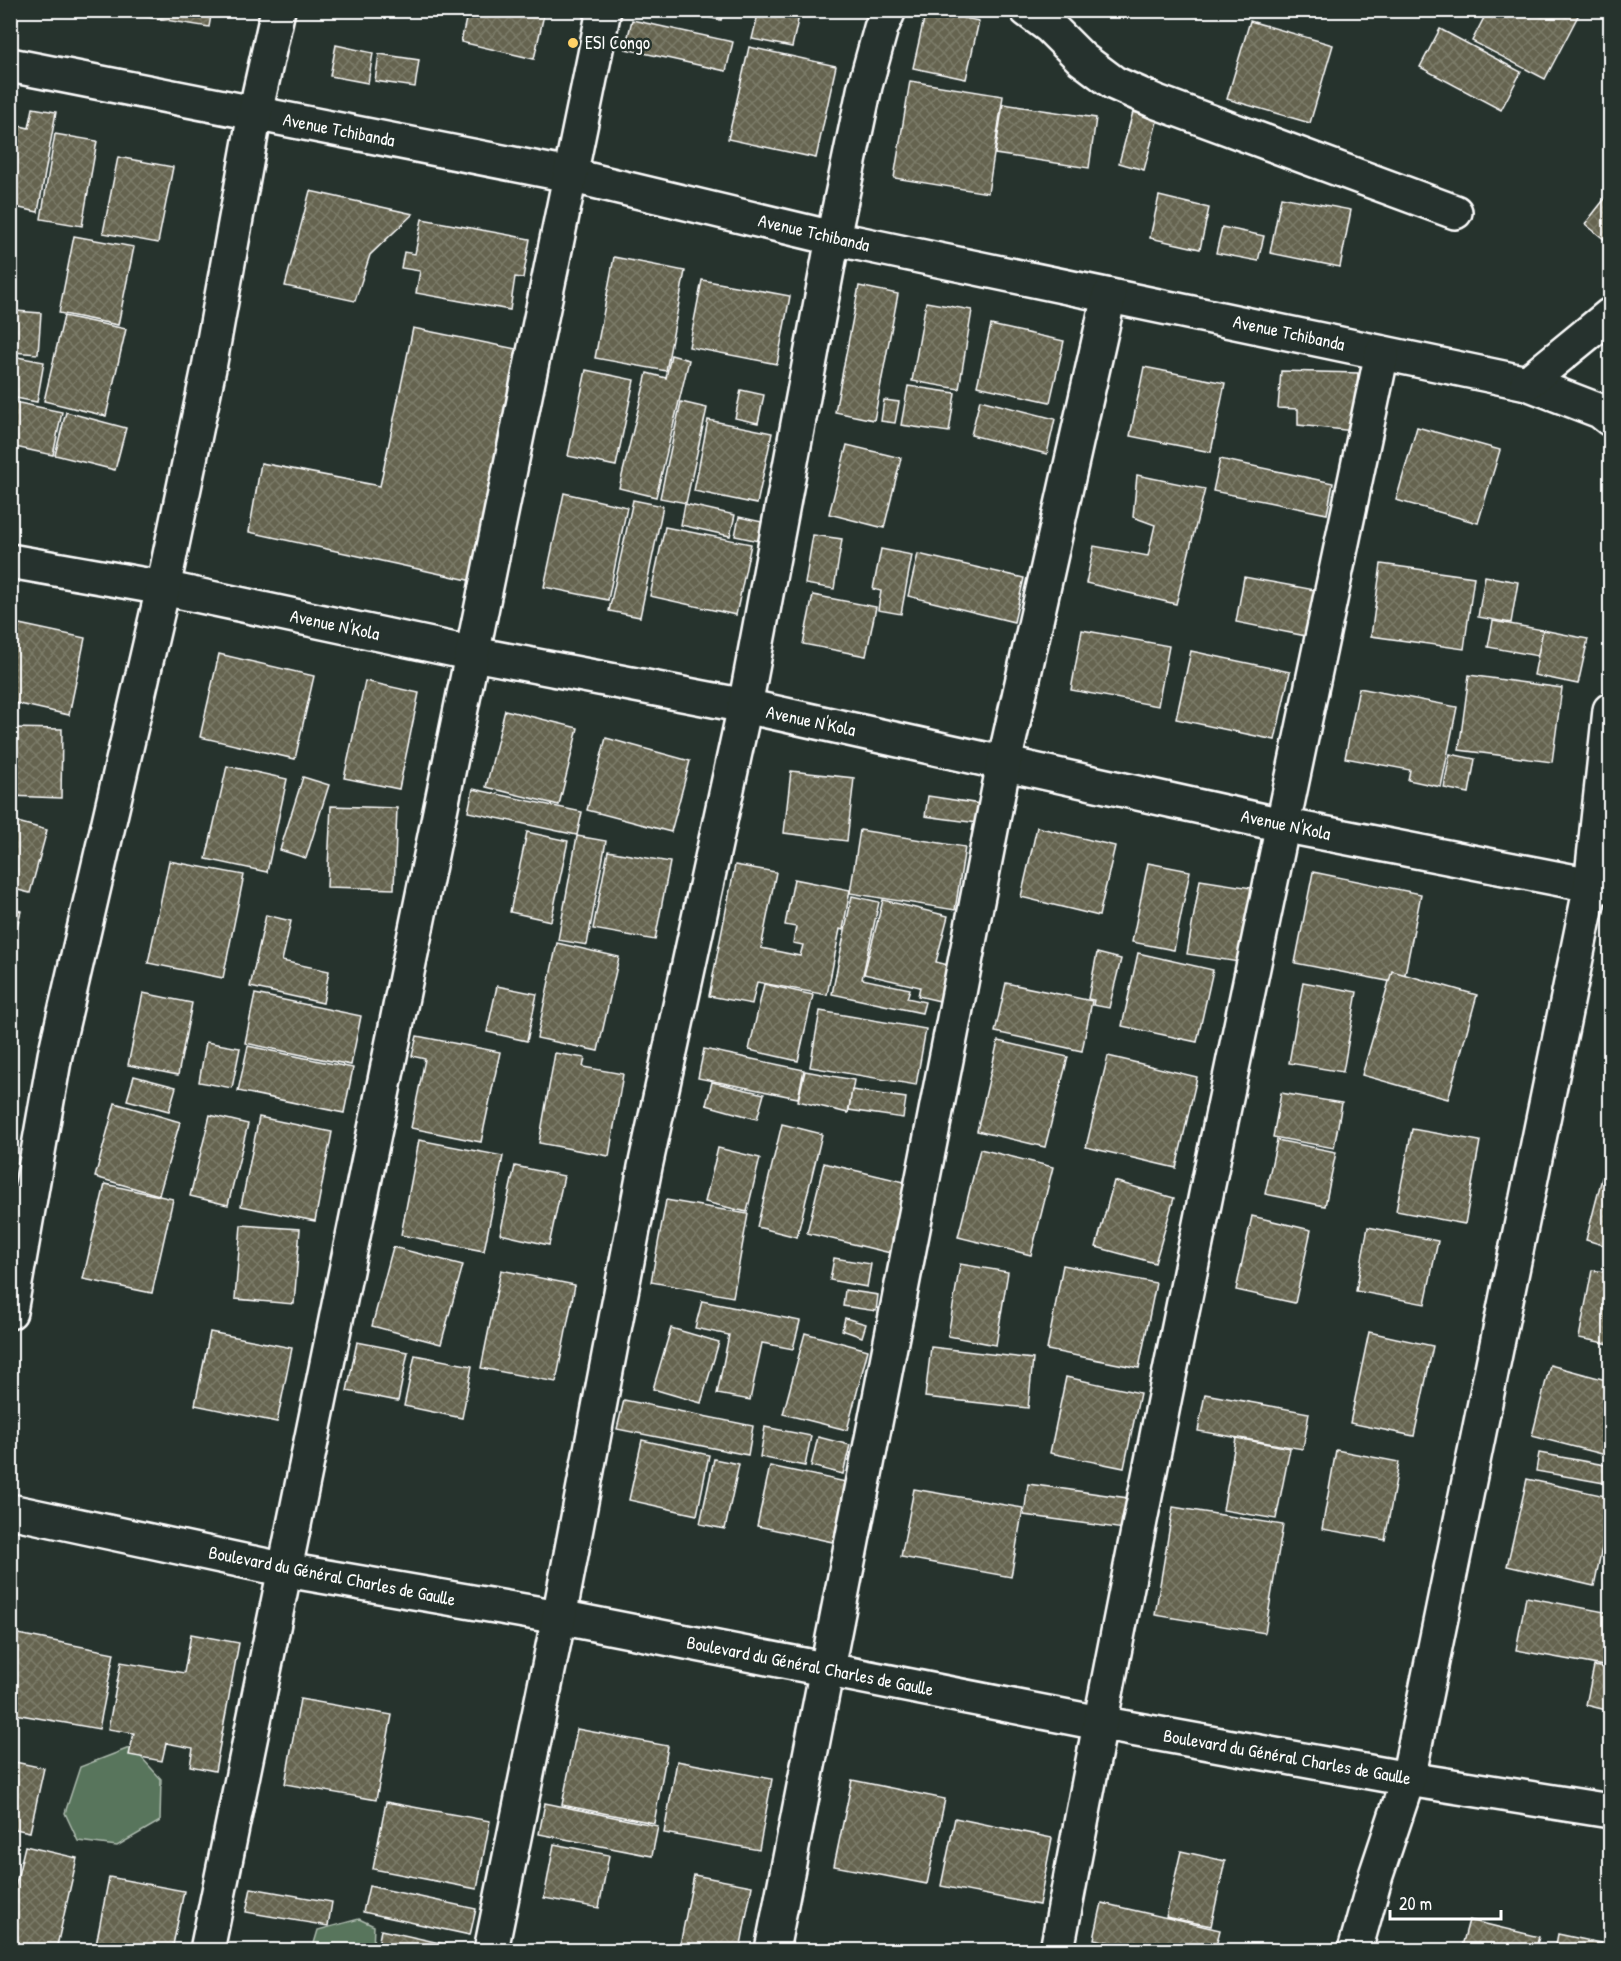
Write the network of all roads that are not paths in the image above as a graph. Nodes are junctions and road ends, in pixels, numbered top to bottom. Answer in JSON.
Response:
{"nodes":[{"id":1,"x":278,"y":10,"type":"edge"},
{"id":2,"x":604,"y":10,"type":"edge"},
{"id":3,"x":1027,"y":10,"type":"edge"},
{"id":4,"x":885,"y":19,"type":"edge"},
{"id":5,"x":10,"y":64,"type":"edge"},
{"id":6,"x":255,"y":113,"type":"junction"},
{"id":7,"x":569,"y":175,"type":"junction"},
{"id":8,"x":1455,"y":212,"type":"dead end"},
{"id":9,"x":833,"y":238,"type":"junction"},
{"id":10,"x":1109,"y":296,"type":"junction"},
{"id":11,"x":1611,"y":315,"type":"edge"},
{"id":12,"x":1382,"y":353,"type":"junction"},
{"id":13,"x":1527,"y":383,"type":"junction"},
{"id":14,"x":1611,"y":419,"type":"edge"},
{"id":15,"x":10,"y":561,"type":"edge"},
{"id":16,"x":163,"y":588,"type":"junction"},
{"id":17,"x":469,"y":653,"type":"junction"},
{"id":18,"x":745,"y":706,"type":"junction"},
{"id":19,"x":1611,"y":711,"type":"edge"},
{"id":20,"x":1004,"y":763,"type":"junction"},
{"id":21,"x":1282,"y":825,"type":"junction"},
{"id":22,"x":1601,"y":885,"type":"edge"},
{"id":23,"x":10,"y":1312,"type":"edge"},
{"id":24,"x":10,"y":1510,"type":"edge"},
{"id":25,"x":286,"y":1569,"type":"junction"},
{"id":26,"x":559,"y":1617,"type":"junction"},
{"id":27,"x":827,"y":1668,"type":"junction"},
{"id":28,"x":1099,"y":1723,"type":"junction"},
{"id":29,"x":1408,"y":1779,"type":"junction"},
{"id":30,"x":1611,"y":1811,"type":"edge"},
{"id":31,"x":207,"y":1950,"type":"edge"},
{"id":32,"x":491,"y":1950,"type":"edge"},
{"id":33,"x":772,"y":1950,"type":"edge"},
{"id":34,"x":1057,"y":1950,"type":"edge"},
{"id":35,"x":1355,"y":1950,"type":"edge"}],
"edges":[{"from":1,"to":6,"type":"street"},
{"from":2,"to":7,"type":"street"},
{"from":3,"to":8,"type":"street"},
{"from":4,"to":9,"type":"street"},
{"from":5,"to":6,"type":"street","name":"Avenue Tchibanda"},
{"from":6,"to":7,"type":"street","name":"Avenue Tchibanda"},
{"from":6,"to":16,"type":"street"},
{"from":7,"to":9,"type":"street","name":"Avenue Tchibanda"},
{"from":7,"to":17,"type":"street"},
{"from":9,"to":10,"type":"street","name":"Avenue Tchibanda"},
{"from":9,"to":18,"type":"street"},
{"from":10,"to":12,"type":"street","name":"Avenue Tchibanda"},
{"from":10,"to":20,"type":"street"},
{"from":11,"to":13,"type":"street"},
{"from":12,"to":13,"type":"street","name":"Avenue Tchibanda"},
{"from":12,"to":21,"type":"street"},
{"from":13,"to":14,"type":"street","name":"Avenue Tchibanda"},
{"from":15,"to":16,"type":"street","name":"Avenue N'Kola"},
{"from":16,"to":17,"type":"street","name":"Avenue N'Kola"},
{"from":16,"to":23,"type":"street"},
{"from":17,"to":18,"type":"street","name":"Avenue N'Kola"},
{"from":17,"to":25,"type":"street"},
{"from":18,"to":20,"type":"street","name":"Avenue N'Kola"},
{"from":18,"to":26,"type":"street"},
{"from":19,"to":22,"type":"street"},
{"from":20,"to":21,"type":"street","name":"Avenue N'Kola"},
{"from":20,"to":27,"type":"street"},
{"from":21,"to":22,"type":"street","name":"Avenue N'Kola"},
{"from":21,"to":28,"type":"street"},
{"from":22,"to":29,"type":"street"},
{"from":24,"to":25,"type":"street","name":"Boulevard du Général Charles de Gaulle"},
{"from":25,"to":26,"type":"street","name":"Boulevard du Général Charles de Gaulle"},
{"from":25,"to":31,"type":"street"},
{"from":26,"to":27,"type":"street","name":"Boulevard du Général Charles de Gaulle"},
{"from":26,"to":32,"type":"street"},
{"from":27,"to":28,"type":"street","name":"Boulevard du Général Charles de Gaulle"},
{"from":27,"to":33,"type":"street"},
{"from":28,"to":29,"type":"street","name":"Boulevard du Général Charles de Gaulle"},
{"from":28,"to":34,"type":"street"},
{"from":29,"to":30,"type":"street","name":"Boulevard du Général Charles de Gaulle"},
{"from":29,"to":35,"type":"street"}]}
